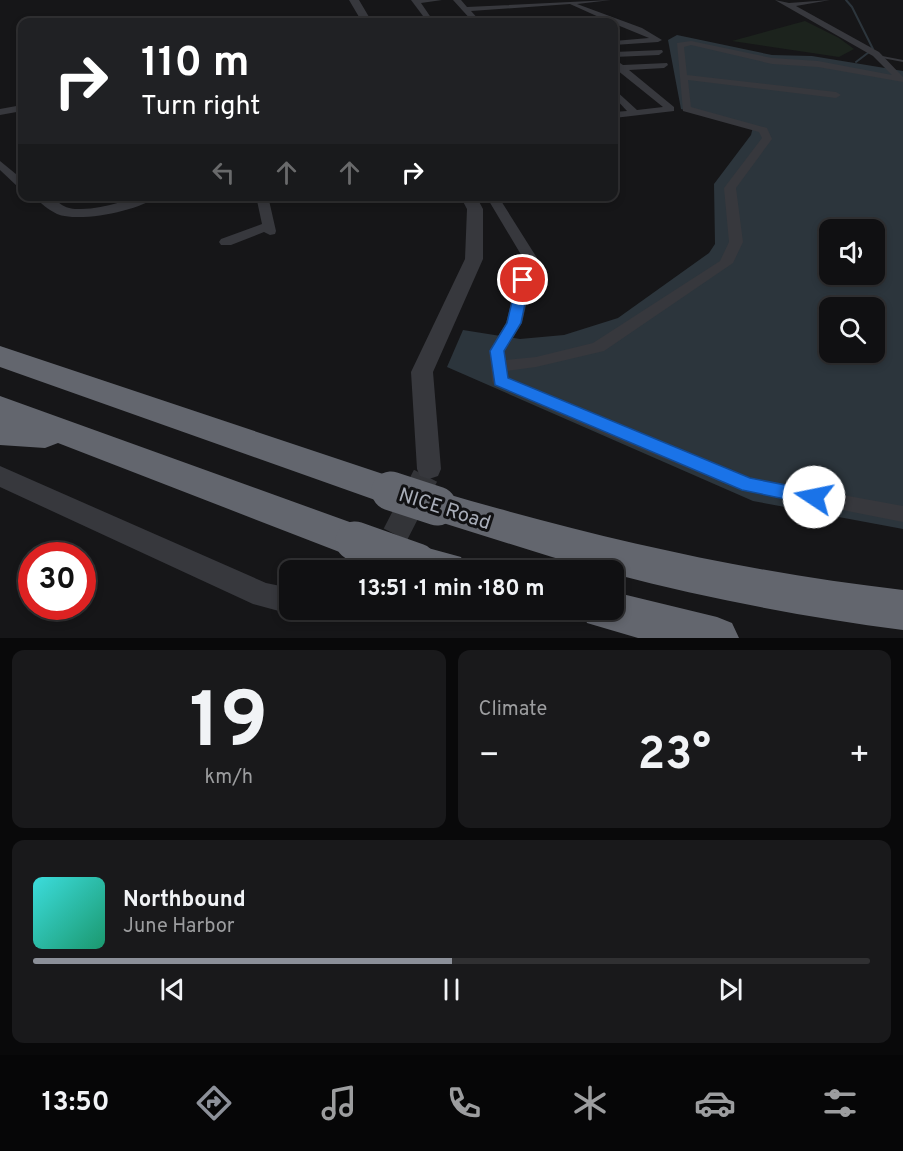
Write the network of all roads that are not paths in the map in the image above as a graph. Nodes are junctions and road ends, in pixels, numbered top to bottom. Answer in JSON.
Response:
{"nodes":[{"id":1,"x":354,"y":0,"type":"edge"},
{"id":2,"x":438,"y":0,"type":"edge"},
{"id":3,"x":457,"y":0,"type":"edge"},
{"id":4,"x":608,"y":0,"type":"edge"},
{"id":5,"x":779,"y":0,"type":"edge"},
{"id":6,"x":825,"y":0,"type":"edge"},
{"id":7,"x":416,"y":1,"type":"edge"},
{"id":8,"x":567,"y":2,"type":"junction"},
{"id":9,"x":789,"y":5,"type":"junction"},
{"id":10,"x":464,"y":9,"type":"junction"},
{"id":11,"x":590,"y":11,"type":"junction"},
{"id":12,"x":567,"y":13,"type":"dead end"},
{"id":13,"x":531,"y":14,"type":"dead end"},
{"id":14,"x":365,"y":18,"type":"edge"},
{"id":15,"x":429,"y":18,"type":"edge"},
{"id":16,"x":473,"y":18,"type":"edge"},
{"id":17,"x":494,"y":18,"type":"edge"},
{"id":18,"x":608,"y":18,"type":"edge"},
{"id":19,"x":618,"y":22,"type":"edge"},
{"id":20,"x":639,"y":30,"type":"junction"},
{"id":21,"x":618,"y":31,"type":"edge"},
{"id":22,"x":618,"y":43,"type":"edge"},
{"id":23,"x":659,"y":52,"type":"dead end"},
{"id":24,"x":618,"y":55,"type":"edge"},
{"id":25,"x":877,"y":55,"type":"junction"},
{"id":26,"x":903,"y":61,"type":"edge"},
{"id":27,"x":618,"y":65,"type":"edge"},
{"id":28,"x":664,"y":65,"type":"dead end"},
{"id":29,"x":618,"y":66,"type":"edge"},
{"id":30,"x":683,"y":77,"type":"junction"},
{"id":31,"x":902,"y":81,"type":"edge"},
{"id":32,"x":836,"y":95,"type":"dead end"},
{"id":33,"x":618,"y":96,"type":"edge"},
{"id":34,"x":18,"y":109,"type":"edge"},
{"id":35,"x":0,"y":114,"type":"edge"},
{"id":36,"x":632,"y":114,"type":"junction"},
{"id":37,"x":618,"y":115,"type":"edge"},
{"id":38,"x":0,"y":164,"type":"edge"},
{"id":39,"x":18,"y":180,"type":"edge"},
{"id":40,"x":47,"y":201,"type":"edge"},
{"id":41,"x":136,"y":201,"type":"edge"},
{"id":42,"x":263,"y":201,"type":"edge"},
{"id":43,"x":471,"y":201,"type":"edge"},
{"id":44,"x":495,"y":201,"type":"edge"},
{"id":45,"x":226,"y":242,"type":"dead end"},
{"id":46,"x":0,"y":356,"type":"edge"},
{"id":47,"x":499,"y":366,"type":"junction"},
{"id":48,"x":0,"y":408,"type":"edge"},
{"id":49,"x":0,"y":432,"type":"edge"},
{"id":50,"x":74,"y":437,"type":"junction"},
{"id":51,"x":0,"y":476,"type":"edge"},
{"id":52,"x":433,"y":488,"type":"junction"},
{"id":53,"x":903,"y":514,"type":"edge"},
{"id":54,"x":412,"y":560,"type":"edge"},
{"id":55,"x":279,"y":599,"type":"edge"},
{"id":56,"x":903,"y":610,"type":"edge"},
{"id":57,"x":624,"y":615,"type":"edge"},
{"id":58,"x":717,"y":638,"type":"edge"}],
"edges":[{"from":1,"to":14,"type":"street"},
{"from":2,"to":7,"type":"street"},
{"from":3,"to":10,"type":"street"},
{"from":4,"to":8,"type":"street"},
{"from":5,"to":9,"type":"street"},
{"from":6,"to":9,"type":"street"},
{"from":7,"to":15,"type":"street"},
{"from":8,"to":10,"type":"street"},
{"from":8,"to":11,"type":"street"},
{"from":9,"to":25,"type":"street"},
{"from":10,"to":16,"type":"street"},
{"from":11,"to":12,"type":"street"},
{"from":11,"to":18,"type":"street"},
{"from":13,"to":17,"type":"street"},
{"from":19,"to":20,"type":"street"},
{"from":20,"to":21,"type":"street"},
{"from":20,"to":22,"type":"street"},
{"from":23,"to":24,"type":"street"},
{"from":25,"to":26,"type":"lane"},
{"from":25,"to":31,"type":"street"},
{"from":27,"to":28,"type":"street"},
{"from":29,"to":36,"type":"street"},
{"from":30,"to":31,"type":"street"},
{"from":30,"to":32,"type":"street"},
{"from":30,"to":47,"type":"street"},
{"from":33,"to":36,"type":"street"},
{"from":34,"to":35,"type":"street"},
{"from":36,"to":37,"type":"street"},
{"from":38,"to":39,"type":"street"},
{"from":40,"to":41,"type":"street"},
{"from":42,"to":45,"type":"street"},
{"from":43,"to":52,"type":"street"},
{"from":44,"to":47,"type":"street"},
{"from":46,"to":52,"type":"highway","name":"NICE Road","bridge":true},
{"from":47,"to":53,"type":"street"},
{"from":48,"to":50,"type":"highway"},
{"from":49,"to":50,"type":"highway"},
{"from":50,"to":54,"type":"highway","bridge":true},
{"from":51,"to":55,"type":"street"},
{"from":52,"to":56,"type":"highway","name":"NICE Road"},
{"from":57,"to":58,"type":"highway"}]}
